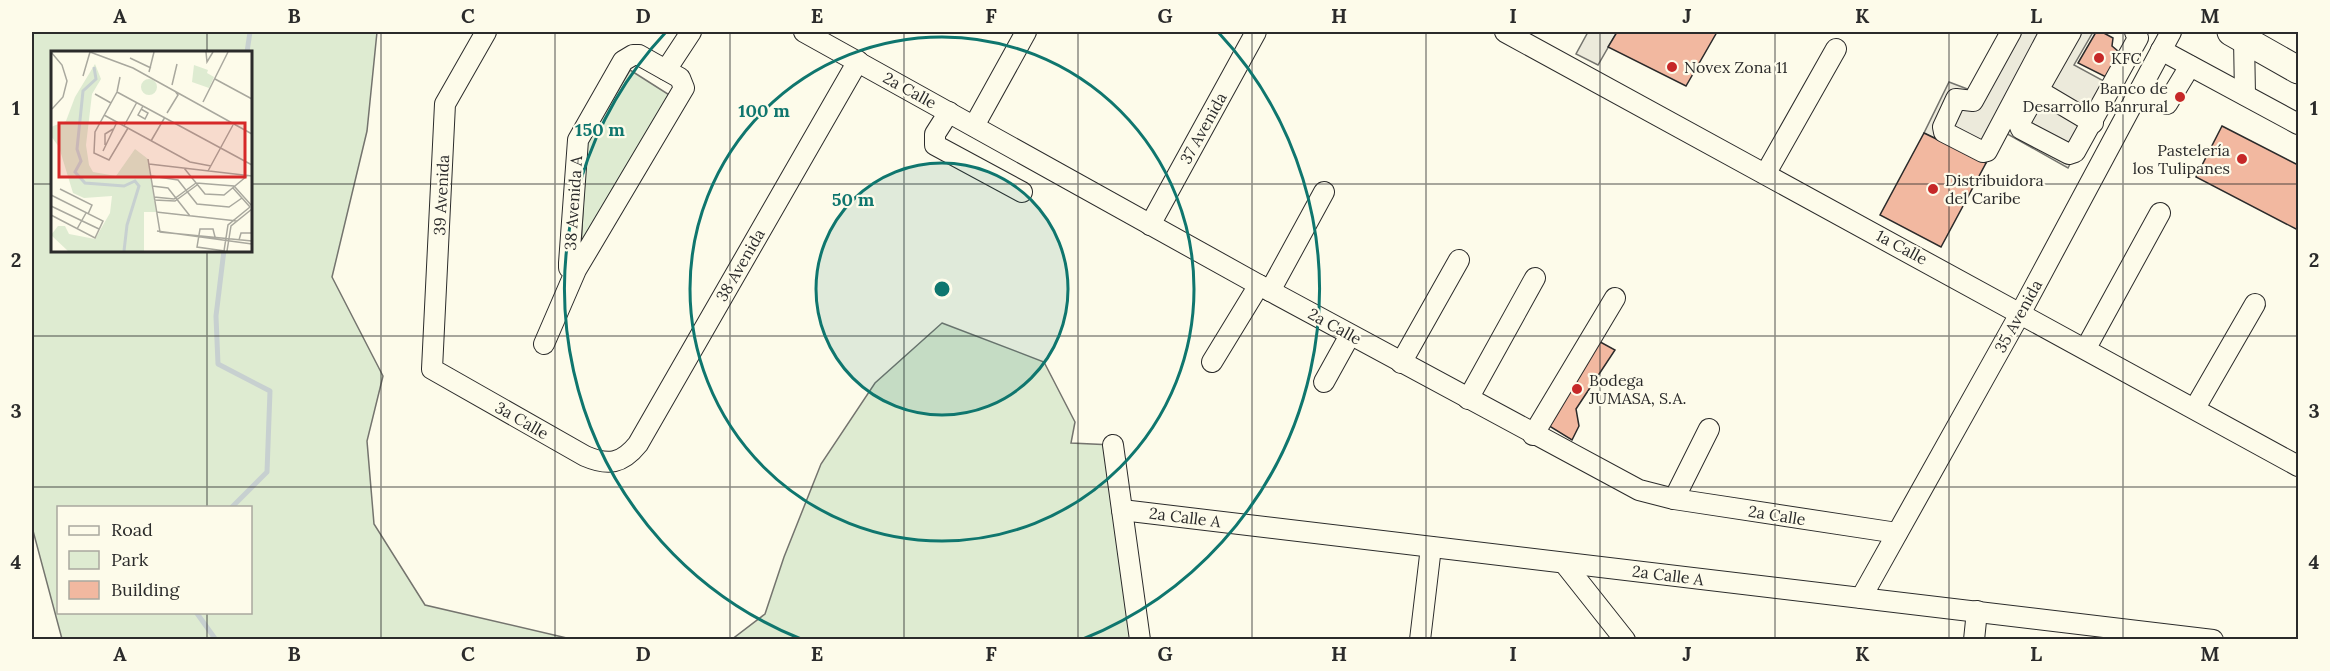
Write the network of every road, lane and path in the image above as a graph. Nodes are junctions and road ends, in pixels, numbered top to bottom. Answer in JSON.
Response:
{"nodes":[{"id":1,"x":486,"y":32,"type":"edge"},
{"id":2,"x":691,"y":32,"type":"edge"},
{"id":3,"x":808,"y":32,"type":"edge"},
{"id":4,"x":1026,"y":32,"type":"edge"},
{"id":5,"x":1256,"y":32,"type":"edge"},
{"id":6,"x":1505,"y":32,"type":"edge"},
{"id":7,"x":2011,"y":32,"type":"edge"},
{"id":8,"x":2050,"y":32,"type":"edge"},
{"id":9,"x":2071,"y":32,"type":"edge"},
{"id":10,"x":2135,"y":32,"type":"edge"},
{"id":11,"x":2171,"y":32,"type":"edge"},
{"id":12,"x":2237,"y":35,"type":"edge"},
{"id":13,"x":1836,"y":49,"type":"dead end"},
{"id":14,"x":2161,"y":50,"type":"junction"},
{"id":15,"x":858,"y":61,"type":"junction"},
{"id":16,"x":2190,"y":66,"type":"junction"},
{"id":17,"x":666,"y":70,"type":"junction"},
{"id":18,"x":2298,"y":70,"type":"edge"},
{"id":19,"x":2140,"y":90,"type":"junction"},
{"id":20,"x":2039,"y":91,"type":"junction"},
{"id":21,"x":2245,"y":95,"type":"junction"},
{"id":22,"x":949,"y":112,"type":"junction"},
{"id":23,"x":2093,"y":123,"type":"junction"},
{"id":24,"x":2298,"y":124,"type":"edge"},
{"id":25,"x":974,"y":126,"type":"junction"},
{"id":26,"x":1766,"y":173,"type":"junction"},
{"id":27,"x":1022,"y":192,"type":"dead end"},
{"id":28,"x":1324,"y":192,"type":"dead end"},
{"id":29,"x":2160,"y":213,"type":"dead end"},
{"id":30,"x":1150,"y":225,"type":"junction"},
{"id":31,"x":1459,"y":260,"type":"dead end"},
{"id":32,"x":576,"y":270,"type":"junction"},
{"id":33,"x":1535,"y":278,"type":"dead end"},
{"id":34,"x":1264,"y":288,"type":"junction"},
{"id":35,"x":1615,"y":298,"type":"dead end"},
{"id":36,"x":2255,"y":304,"type":"dead end"},
{"id":37,"x":2021,"y":312,"type":"junction"},
{"id":38,"x":1350,"y":335,"type":"junction"},
{"id":39,"x":544,"y":344,"type":"dead end"},
{"id":40,"x":2086,"y":348,"type":"junction"},
{"id":41,"x":1212,"y":362,"type":"dead end"},
{"id":42,"x":1401,"y":363,"type":"junction"},
{"id":43,"x":432,"y":369,"type":"joint"},
{"id":44,"x":1324,"y":382,"type":"dead end"},
{"id":45,"x":1467,"y":399,"type":"junction"},
{"id":46,"x":2195,"y":408,"type":"junction"},
{"id":47,"x":1708,"y":429,"type":"dead end"},
{"id":48,"x":1533,"y":435,"type":"junction"},
{"id":49,"x":1113,"y":445,"type":"dead end"},
{"id":50,"x":615,"y":463,"type":"joint"},
{"id":51,"x":2298,"y":466,"type":"edge"},
{"id":52,"x":1674,"y":499,"type":"junction"},
{"id":53,"x":1122,"y":510,"type":"junction"},
{"id":54,"x":1897,"y":533,"type":"junction"},
{"id":55,"x":1431,"y":546,"type":"junction"},
{"id":56,"x":1564,"y":563,"type":"junction"},
{"id":57,"x":1861,"y":598,"type":"junction"},
{"id":58,"x":1977,"y":611,"type":"junction"},
{"id":59,"x":1140,"y":639,"type":"edge"},
{"id":60,"x":1420,"y":639,"type":"edge"},
{"id":61,"x":1625,"y":639,"type":"edge"},
{"id":62,"x":1974,"y":639,"type":"edge"},
{"id":63,"x":2213,"y":639,"type":"edge"}],
"edges":[{"from":1,"to":43,"type":"street","name":"39 Avenida"},
{"from":2,"to":17,"type":"street"},
{"from":3,"to":15,"type":"street","name":"2a Calle"},
{"from":4,"to":25,"type":"street"},
{"from":5,"to":30,"type":"street","name":"37 Avenida"},
{"from":6,"to":26,"type":"street","name":"1a Calle"},
{"from":7,"to":8,"type":"street"},
{"from":9,"to":20,"type":"street"},
{"from":10,"to":23,"type":"street"},
{"from":11,"to":14,"type":"street","name":"35 Avenida"},
{"from":12,"to":18,"type":"highway"},
{"from":12,"to":21,"type":"street"},
{"from":13,"to":26,"type":"street"},
{"from":14,"to":16,"type":"street"},
{"from":14,"to":19,"type":"street","name":"35 Avenida"},
{"from":15,"to":22,"type":"street","name":"2a Calle"},
{"from":15,"to":50,"type":"street","name":"38 Avenida"},
{"from":16,"to":19,"type":"street"},
{"from":16,"to":21,"type":"street"},
{"from":17,"to":32,"type":"street","name":"38 Avenida A"},
{"from":17,"to":32,"type":"street","name":"38 Avenida A"},
{"from":19,"to":37,"type":"street","name":"35 Avenida"},
{"from":20,"to":23,"type":"street"},
{"from":20,"to":23,"type":"street"},
{"from":21,"to":24,"type":"street"},
{"from":22,"to":25,"type":"street","name":"2a Calle"},
{"from":22,"to":27,"type":"street"},
{"from":25,"to":30,"type":"street","name":"2a Calle"},
{"from":26,"to":37,"type":"street","name":"1a Calle"},
{"from":28,"to":34,"type":"street"},
{"from":29,"to":40,"type":"street"},
{"from":30,"to":34,"type":"street","name":"2a Calle"},
{"from":31,"to":42,"type":"street"},
{"from":32,"to":39,"type":"street"},
{"from":33,"to":45,"type":"street"},
{"from":34,"to":38,"type":"street","name":"2a Calle"},
{"from":34,"to":41,"type":"street"},
{"from":35,"to":48,"type":"street"},
{"from":36,"to":46,"type":"street"},
{"from":37,"to":40,"type":"street","name":"1a Calle"},
{"from":37,"to":54,"type":"street","name":"35 Avenida"},
{"from":38,"to":42,"type":"street","name":"2a Calle"},
{"from":38,"to":44,"type":"street"},
{"from":40,"to":46,"type":"street","name":"1a Calle"},
{"from":42,"to":45,"type":"street","name":"2a Calle"},
{"from":43,"to":50,"type":"street","name":"3a Calle"},
{"from":45,"to":48,"type":"street","name":"2a Calle"},
{"from":46,"to":51,"type":"street","name":"1a Calle"},
{"from":47,"to":52,"type":"street"},
{"from":48,"to":52,"type":"street","name":"2a Calle"},
{"from":49,"to":53,"type":"street"},
{"from":52,"to":54,"type":"street","name":"2a Calle"},
{"from":53,"to":55,"type":"street","name":"2a Calle A"},
{"from":53,"to":59,"type":"street"},
{"from":54,"to":57,"type":"street","name":"35 Avenida"},
{"from":55,"to":56,"type":"street","name":"2a Calle A"},
{"from":55,"to":60,"type":"street"},
{"from":56,"to":57,"type":"street","name":"2a Calle A"},
{"from":56,"to":61,"type":"street"},
{"from":57,"to":58,"type":"street","name":"2a Calle A"},
{"from":58,"to":62,"type":"street"},
{"from":58,"to":63,"type":"street","name":"2a Calle A"}]}
